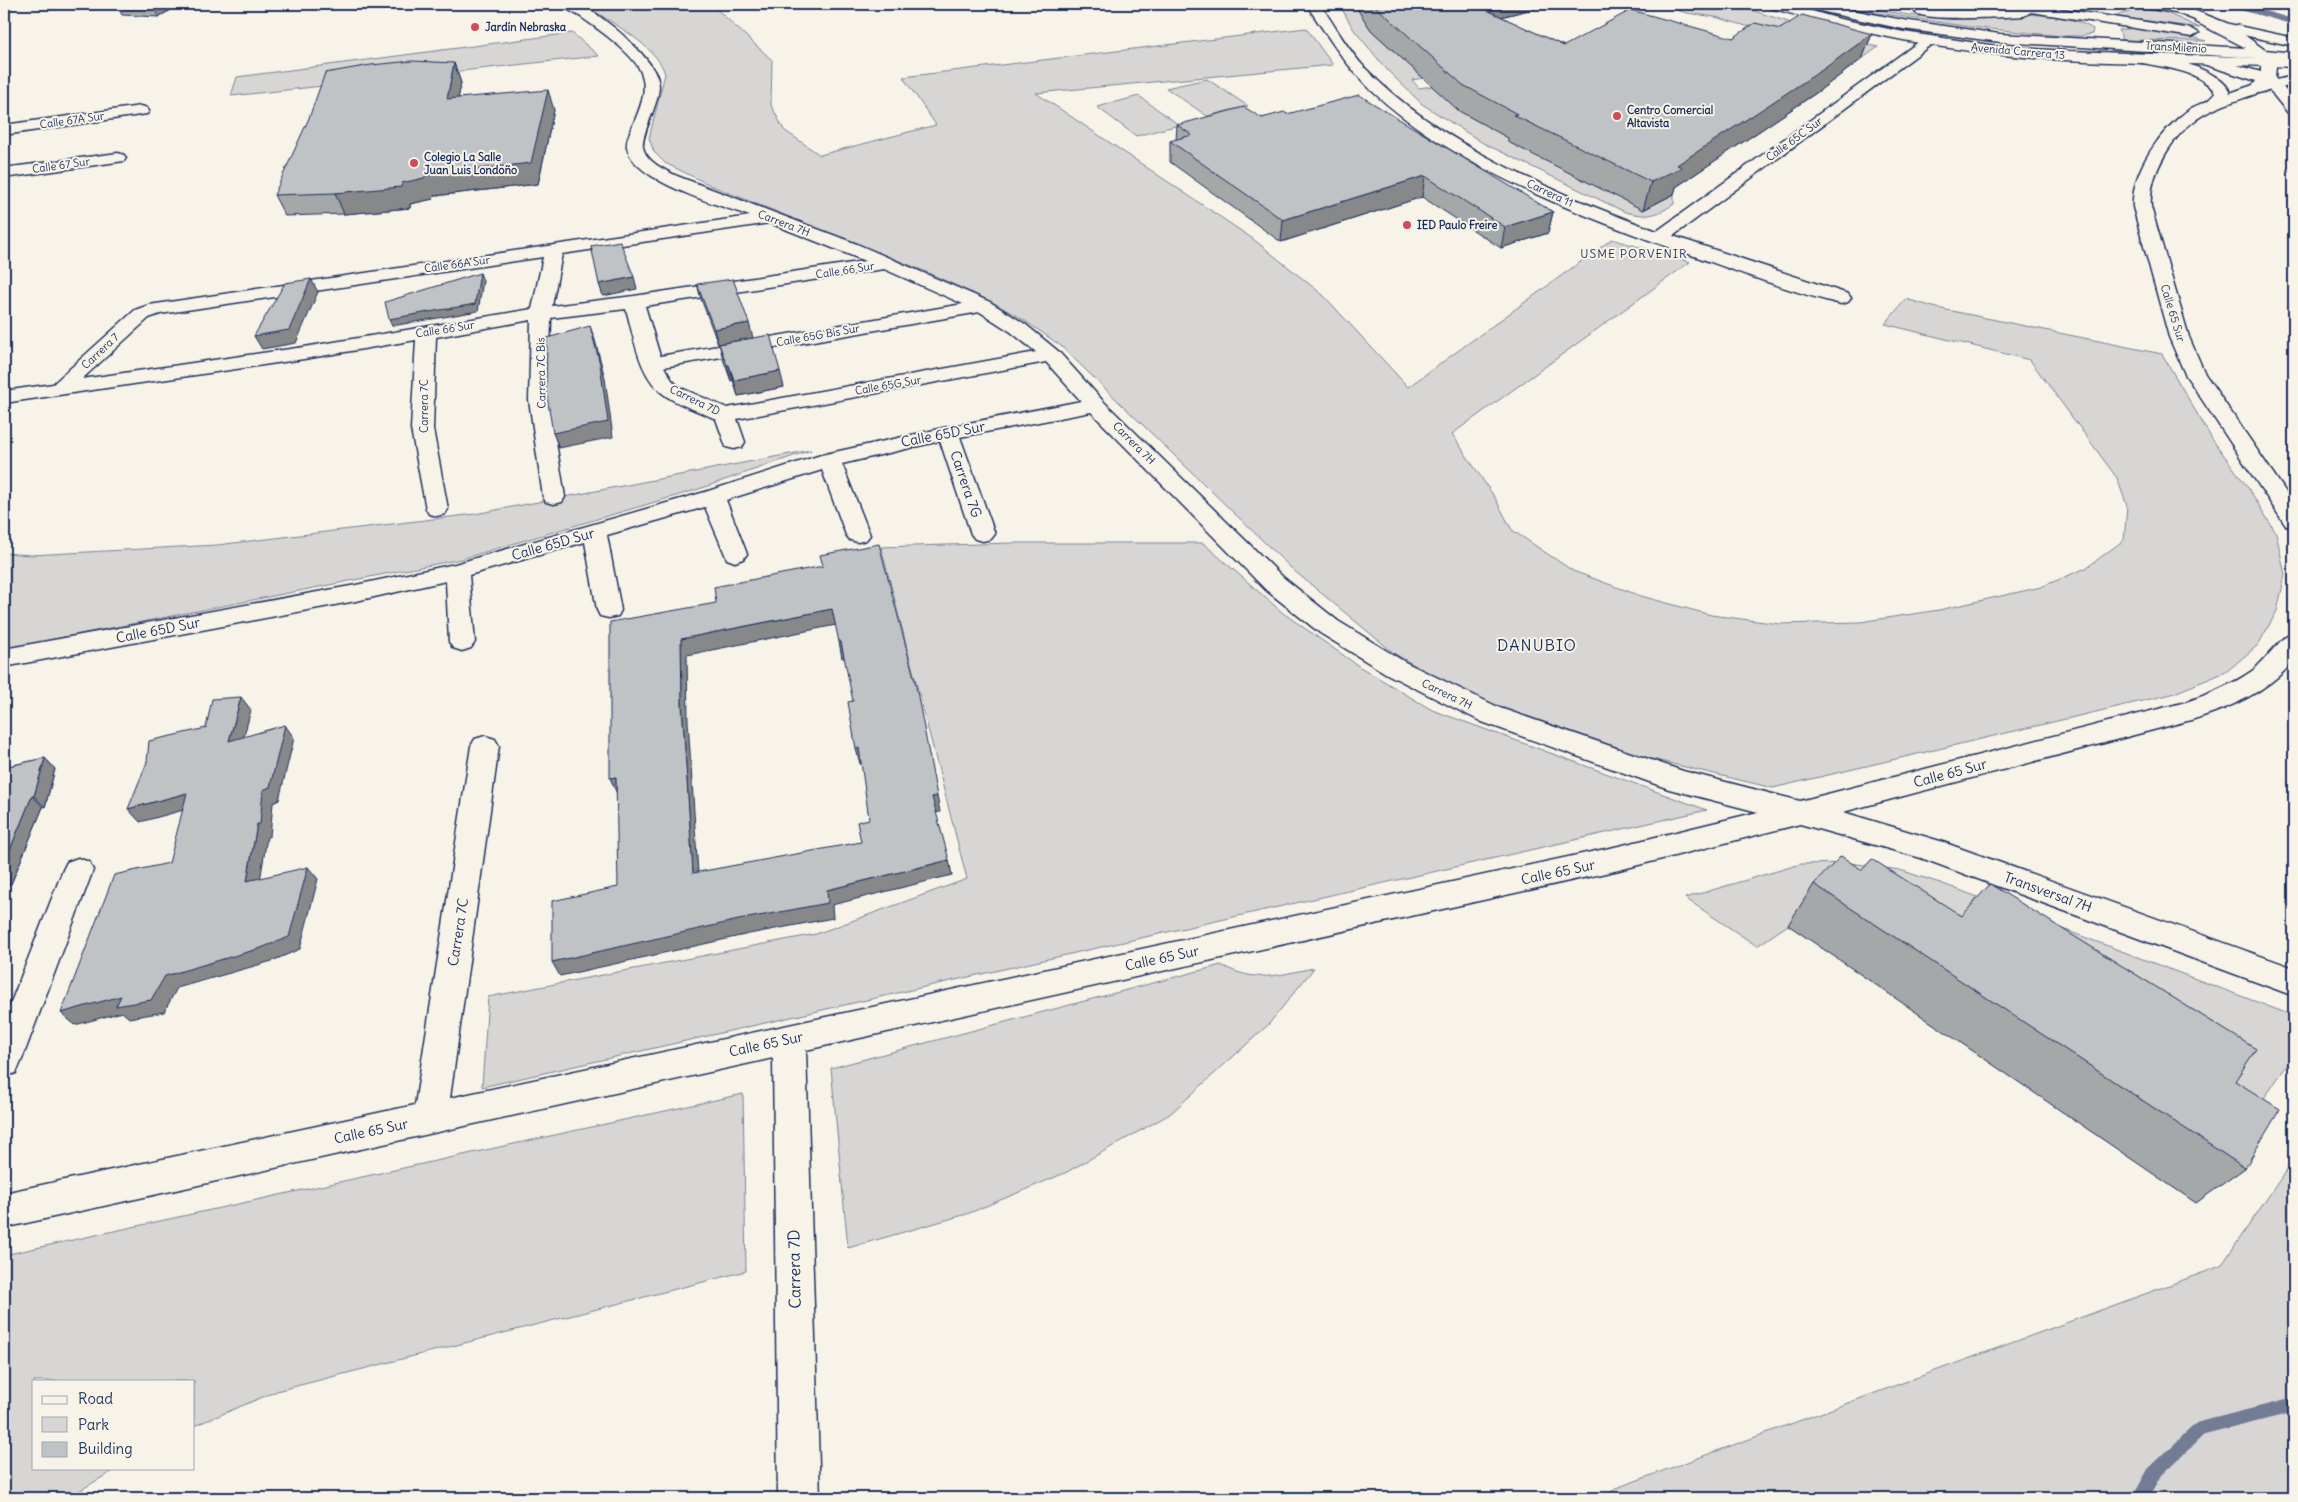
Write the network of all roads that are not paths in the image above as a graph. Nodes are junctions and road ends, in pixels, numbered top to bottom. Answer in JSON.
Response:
{"nodes":[{"id":1,"x":569,"y":4,"type":"edge"},
{"id":2,"x":1314,"y":4,"type":"edge"},
{"id":3,"x":1773,"y":4,"type":"edge"},
{"id":4,"x":1806,"y":4,"type":"edge"},
{"id":5,"x":1953,"y":4,"type":"edge"},
{"id":6,"x":2004,"y":4,"type":"edge"},
{"id":7,"x":2034,"y":4,"type":"edge"},
{"id":8,"x":2145,"y":4,"type":"edge"},
{"id":9,"x":2167,"y":4,"type":"edge"},
{"id":10,"x":1905,"y":10,"type":"dead end"},
{"id":11,"x":2125,"y":10,"type":"dead end"},
{"id":12,"x":2181,"y":10,"type":"junction"},
{"id":13,"x":2063,"y":12,"type":"junction"},
{"id":14,"x":2201,"y":19,"type":"junction"},
{"id":15,"x":1929,"y":41,"type":"junction"},
{"id":16,"x":2246,"y":41,"type":"junction"},
{"id":17,"x":2058,"y":42,"type":"junction"},
{"id":18,"x":2294,"y":42,"type":"edge"},
{"id":19,"x":2294,"y":47,"type":"edge"},
{"id":20,"x":2133,"y":57,"type":"junction"},
{"id":21,"x":2264,"y":57,"type":"junction"},
{"id":22,"x":2294,"y":57,"type":"edge"},
{"id":23,"x":2197,"y":58,"type":"junction"},
{"id":24,"x":2294,"y":63,"type":"edge"},
{"id":25,"x":2294,"y":81,"type":"edge"},
{"id":26,"x":2266,"y":84,"type":"junction"},
{"id":27,"x":2211,"y":106,"type":"junction"},
{"id":28,"x":2294,"y":110,"type":"edge"},
{"id":29,"x":141,"y":111,"type":"dead end"},
{"id":30,"x":4,"y":130,"type":"edge"},
{"id":31,"x":118,"y":158,"type":"dead end"},
{"id":32,"x":4,"y":173,"type":"edge"},
{"id":33,"x":773,"y":218,"type":"junction"},
{"id":34,"x":1659,"y":238,"type":"junction"},
{"id":35,"x":554,"y":250,"type":"junction"},
{"id":36,"x":886,"y":263,"type":"junction"},
{"id":37,"x":1840,"y":298,"type":"dead end"},
{"id":38,"x":634,"y":302,"type":"junction"},
{"id":39,"x":983,"y":306,"type":"junction"},
{"id":40,"x":541,"y":313,"type":"junction"},
{"id":41,"x":142,"y":314,"type":"joint"},
{"id":42,"x":426,"y":332,"type":"junction"},
{"id":43,"x":1051,"y":355,"type":"junction"},
{"id":44,"x":653,"y":363,"type":"junction"},
{"id":45,"x":59,"y":389,"type":"junction"},
{"id":46,"x":4,"y":398,"type":"edge"},
{"id":47,"x":1096,"y":405,"type":"junction"},
{"id":48,"x":725,"y":415,"type":"junction"},
{"id":49,"x":948,"y":433,"type":"junction"},
{"id":50,"x":734,"y":442,"type":"dead end"},
{"id":51,"x":829,"y":460,"type":"junction"},
{"id":52,"x":554,"y":496,"type":"dead end"},
{"id":53,"x":713,"y":497,"type":"junction"},
{"id":54,"x":437,"y":509,"type":"dead end"},
{"id":55,"x":2294,"y":521,"type":"edge"},
{"id":56,"x":595,"y":532,"type":"junction"},
{"id":57,"x":984,"y":534,"type":"dead end"},
{"id":58,"x":858,"y":535,"type":"dead end"},
{"id":59,"x":735,"y":554,"type":"dead end"},
{"id":60,"x":457,"y":571,"type":"junction"},
{"id":61,"x":609,"y":610,"type":"dead end"},
{"id":62,"x":462,"y":642,"type":"dead end"},
{"id":63,"x":2294,"y":642,"type":"edge"},
{"id":64,"x":4,"y":658,"type":"edge"},
{"id":65,"x":485,"y":746,"type":"dead end"},
{"id":66,"x":1798,"y":813,"type":"junction"},
{"id":67,"x":78,"y":870,"type":"dead end"},
{"id":68,"x":2294,"y":982,"type":"edge"},
{"id":69,"x":790,"y":1039,"type":"junction"},
{"id":70,"x":4,"y":1062,"type":"edge"},
{"id":71,"x":430,"y":1118,"type":"junction"},
{"id":72,"x":4,"y":1211,"type":"edge"},
{"id":73,"x":799,"y":1498,"type":"edge"}],
"edges":[{"from":1,"to":33,"type":"street","name":"Carrera 7H"},
{"from":2,"to":34,"type":"street","name":"Carrera 11"},
{"from":3,"to":15,"type":"street","name":"Avenida Carrera 13"},
{"from":4,"to":17,"type":"street","name":"TransMilenio"},
{"from":5,"to":13,"type":"street","name":"TransMilenio"},
{"from":6,"to":13,"type":"street","name":"TransMilenio"},
{"from":7,"to":13,"type":"street","name":"TransMilenio"},
{"from":8,"to":12,"type":"street"},
{"from":9,"to":12,"type":"street"},
{"from":10,"to":13,"type":"street","name":"TransMilenio"},
{"from":11,"to":13,"type":"street","name":"TransMilenio"},
{"from":12,"to":14,"type":"street"},
{"from":13,"to":16,"type":"street","name":"TransMilenio"},
{"from":13,"to":17,"type":"street","name":"TransMilenio"},
{"from":14,"to":16,"type":"street"},
{"from":14,"to":18,"type":"street"},
{"from":15,"to":20,"type":"street","name":"Avenida Carrera 13"},
{"from":15,"to":34,"type":"street","name":"Calle 65C Sur"},
{"from":16,"to":19,"type":"street","name":"TransMilenio"},
{"from":16,"to":21,"type":"street"},
{"from":17,"to":21,"type":"street","name":"TransMilenio"},
{"from":20,"to":23,"type":"street","name":"Avenida Carrera 13"},
{"from":20,"to":27,"type":"street"},
{"from":21,"to":22,"type":"street","name":"TransMilenio"},
{"from":21,"to":23,"type":"street","name":"Avenida Carrera 13"},
{"from":21,"to":24,"type":"street"},
{"from":21,"to":26,"type":"street"},
{"from":23,"to":26,"type":"street"},
{"from":25,"to":26,"type":"street","name":"Calle 65 Sur"},
{"from":26,"to":27,"type":"street","name":"Calle 65 Sur"},
{"from":26,"to":28,"type":"street"},
{"from":27,"to":55,"type":"street","name":"Calle 65 Sur"},
{"from":29,"to":30,"type":"street","name":"Calle 67A Sur"},
{"from":31,"to":32,"type":"street","name":"Calle 67 Sur"},
{"from":33,"to":35,"type":"street","name":"Calle 66A Sur"},
{"from":33,"to":36,"type":"street","name":"Carrera 7H"},
{"from":34,"to":37,"type":"street","name":"Carrera 11"},
{"from":35,"to":40,"type":"street","name":"Carrera 7C Bis"},
{"from":35,"to":41,"type":"street","name":"Calle 66A Sur"},
{"from":36,"to":38,"type":"street","name":"Calle 66 Sur"},
{"from":36,"to":39,"type":"street","name":"Carrera 7H"},
{"from":38,"to":40,"type":"street","name":"Calle 66 Sur"},
{"from":38,"to":44,"type":"street","name":"Carrera 7D"},
{"from":39,"to":43,"type":"street","name":"Carrera 7H"},
{"from":39,"to":44,"type":"street","name":"Calle 65G Bis Sur"},
{"from":40,"to":42,"type":"street","name":"Calle 66 Sur"},
{"from":40,"to":52,"type":"street","name":"Carrera 7C Bis"},
{"from":41,"to":45,"type":"street","name":"Carrera 7"},
{"from":42,"to":45,"type":"street","name":"Calle 66 Sur"},
{"from":42,"to":54,"type":"street","name":"Carrera 7C"},
{"from":43,"to":47,"type":"street","name":"Carrera 7H"},
{"from":43,"to":48,"type":"street","name":"Calle 65G Sur"},
{"from":44,"to":48,"type":"street","name":"Carrera 7D"},
{"from":45,"to":46,"type":"street","name":"Calle 66 Sur"},
{"from":47,"to":49,"type":"street","name":"Calle 65D Sur"},
{"from":47,"to":66,"type":"street","name":"Carrera 7H"},
{"from":48,"to":50,"type":"street","name":"Carrera 7D"},
{"from":49,"to":51,"type":"street","name":"Calle 65D Sur"},
{"from":49,"to":57,"type":"street","name":"Carrera 7G"},
{"from":51,"to":53,"type":"street","name":"Calle 65D Sur"},
{"from":51,"to":58,"type":"street"},
{"from":53,"to":56,"type":"street","name":"Calle 65D Sur"},
{"from":53,"to":59,"type":"street"},
{"from":56,"to":60,"type":"street","name":"Calle 65D Sur"},
{"from":56,"to":61,"type":"street"},
{"from":60,"to":62,"type":"street"},
{"from":60,"to":64,"type":"street","name":"Calle 65D Sur"},
{"from":63,"to":66,"type":"street","name":"Calle 65 Sur"},
{"from":65,"to":71,"type":"street","name":"Carrera 7C"},
{"from":66,"to":68,"type":"street","name":"Transversal 7H"},
{"from":66,"to":69,"type":"street","name":"Calle 65 Sur"},
{"from":67,"to":70,"type":"street"},
{"from":69,"to":71,"type":"street","name":"Calle 65 Sur"},
{"from":69,"to":73,"type":"street","name":"Carrera 7D"},
{"from":71,"to":72,"type":"street","name":"Calle 65 Sur"}]}
